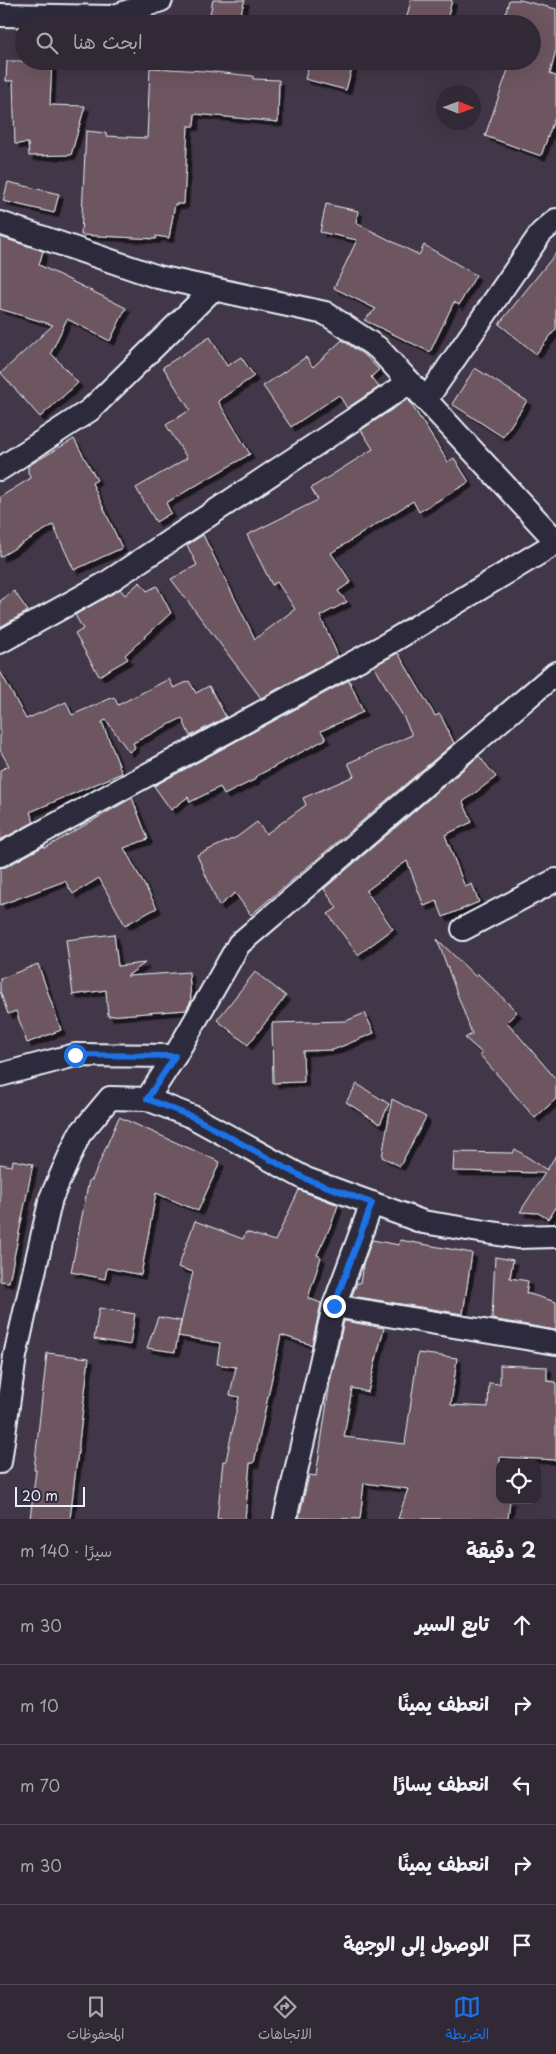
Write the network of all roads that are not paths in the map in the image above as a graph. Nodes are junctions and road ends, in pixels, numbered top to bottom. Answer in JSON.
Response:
{"nodes":[{"id":1,"x":161,"y":0,"type":"edge"},
{"id":2,"x":0,"y":15,"type":"edge"},
{"id":3,"x":15,"y":15,"type":"edge"},
{"id":4,"x":120,"y":15,"type":"edge"},
{"id":5,"x":556,"y":220,"type":"edge"},
{"id":6,"x":0,"y":223,"type":"edge"},
{"id":7,"x":213,"y":289,"type":"junction"},
{"id":8,"x":410,"y":382,"type":"junction"},
{"id":9,"x":426,"y":400,"type":"junction"},
{"id":10,"x":0,"y":469,"type":"edge"},
{"id":11,"x":556,"y":542,"type":"edge"},
{"id":12,"x":0,"y":642,"type":"edge"},
{"id":13,"x":556,"y":674,"type":"edge"},
{"id":14,"x":0,"y":855,"type":"edge"},
{"id":15,"x":556,"y":880,"type":"edge"},
{"id":16,"x":463,"y":930,"type":"dead end"},
{"id":17,"x":175,"y":1056,"type":"junction"},
{"id":18,"x":0,"y":1075,"type":"edge"},
{"id":19,"x":147,"y":1099,"type":"junction"},
{"id":20,"x":372,"y":1203,"type":"junction"},
{"id":21,"x":556,"y":1236,"type":"edge"},
{"id":22,"x":334,"y":1306,"type":"junction"},
{"id":23,"x":556,"y":1343,"type":"edge"},
{"id":24,"x":0,"y":1462,"type":"edge"},
{"id":25,"x":285,"y":1519,"type":"edge"}],
"edges":[{"from":1,"to":4,"type":"street"},
{"from":2,"to":3,"type":"street"},
{"from":5,"to":9,"type":"street"},
{"from":6,"to":7,"type":"street"},
{"from":7,"to":8,"type":"street"},
{"from":7,"to":10,"type":"street"},
{"from":8,"to":9,"type":"street"},
{"from":8,"to":12,"type":"street"},
{"from":9,"to":11,"type":"street"},
{"from":11,"to":14,"type":"street"},
{"from":13,"to":17,"type":"street"},
{"from":15,"to":16,"type":"street"},
{"from":17,"to":18,"type":"street"},
{"from":17,"to":19,"type":"street"},
{"from":19,"to":20,"type":"street"},
{"from":19,"to":24,"type":"street"},
{"from":20,"to":21,"type":"street"},
{"from":20,"to":22,"type":"street"},
{"from":22,"to":23,"type":"street"},
{"from":22,"to":25,"type":"street"}]}
